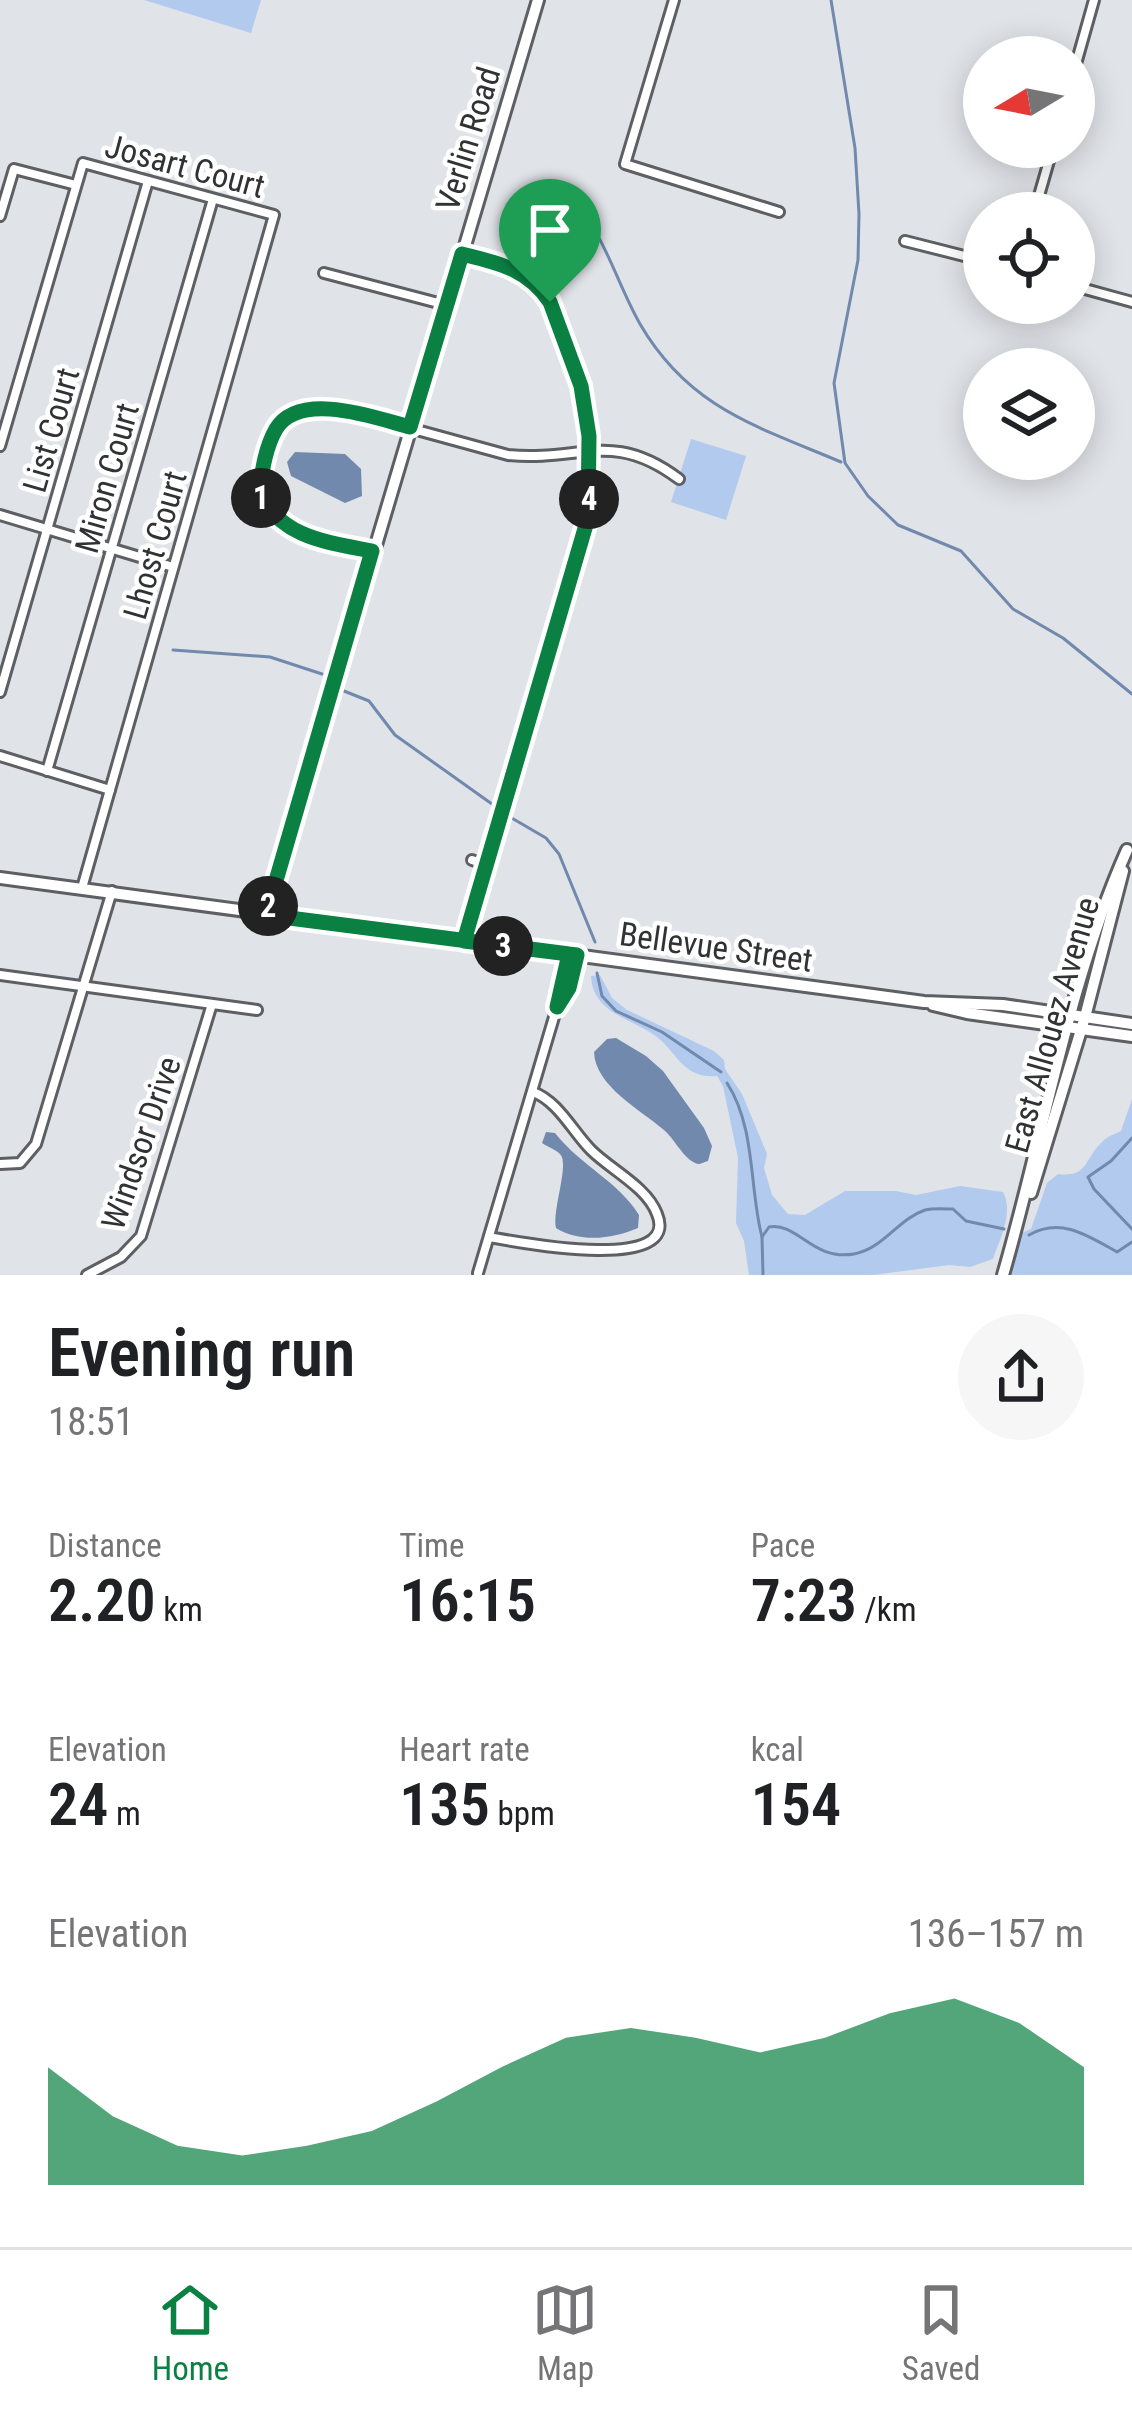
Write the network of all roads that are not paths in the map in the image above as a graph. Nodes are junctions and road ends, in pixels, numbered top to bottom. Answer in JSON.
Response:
{"nodes":[{"id":1,"x":538,"y":0,"type":"edge"},
{"id":2,"x":674,"y":0,"type":"edge"},
{"id":3,"x":1094,"y":0,"type":"edge"},
{"id":4,"x":1084,"y":36,"type":"edge"},
{"id":5,"x":148,"y":181,"type":"junction"},
{"id":6,"x":76,"y":185,"type":"junction"},
{"id":7,"x":213,"y":199,"type":"junction"},
{"id":8,"x":779,"y":212,"type":"dead end"},
{"id":9,"x":274,"y":215,"type":"joint"},
{"id":10,"x":0,"y":216,"type":"edge"},
{"id":11,"x":905,"y":241,"type":"dead end"},
{"id":12,"x":462,"y":254,"type":"junction"},
{"id":13,"x":963,"y":255,"type":"edge"},
{"id":14,"x":324,"y":272,"type":"dead end"},
{"id":15,"x":1095,"y":292,"type":"edge"},
{"id":16,"x":1132,"y":302,"type":"edge"},
{"id":17,"x":446,"y":305,"type":"junction"},
{"id":18,"x":410,"y":427,"type":"junction"},
{"id":19,"x":0,"y":446,"type":"edge"},
{"id":20,"x":590,"y":452,"type":"junction"},
{"id":21,"x":679,"y":479,"type":"dead end"},
{"id":22,"x":0,"y":514,"type":"edge"},
{"id":23,"x":47,"y":529,"type":"junction"},
{"id":24,"x":111,"y":548,"type":"junction"},
{"id":25,"x":372,"y":551,"type":"junction"},
{"id":26,"x":173,"y":567,"type":"junction"},
{"id":27,"x":0,"y":692,"type":"edge"},
{"id":28,"x":0,"y":756,"type":"edge"},
{"id":29,"x":47,"y":771,"type":"junction"},
{"id":30,"x":110,"y":790,"type":"junction"},
{"id":31,"x":1132,"y":833,"type":"edge"},
{"id":32,"x":1127,"y":850,"type":"junction"},
{"id":33,"x":472,"y":860,"type":"dead end"},
{"id":34,"x":486,"y":865,"type":"junction"},
{"id":35,"x":0,"y":878,"type":"edge"},
{"id":36,"x":82,"y":888,"type":"junction"},
{"id":37,"x":112,"y":891,"type":"junction"},
{"id":38,"x":266,"y":915,"type":"junction"},
{"id":39,"x":464,"y":941,"type":"junction"},
{"id":40,"x":573,"y":955,"type":"junction"},
{"id":41,"x":0,"y":975,"type":"edge"},
{"id":42,"x":83,"y":986,"type":"junction"},
{"id":43,"x":212,"y":1004,"type":"junction"},
{"id":44,"x":257,"y":1010,"type":"dead end"},
{"id":45,"x":1070,"y":1020,"type":"junction"},
{"id":46,"x":1084,"y":1023,"type":"junction"},
{"id":47,"x":1132,"y":1024,"type":"edge"},
{"id":48,"x":1132,"y":1036,"type":"edge"},
{"id":49,"x":533,"y":1092,"type":"junction"},
{"id":50,"x":0,"y":1164,"type":"edge"},
{"id":51,"x":1022,"y":1212,"type":"junction"},
{"id":52,"x":489,"y":1237,"type":"junction"},
{"id":53,"x":478,"y":1273,"type":"edge"},
{"id":54,"x":87,"y":1275,"type":"edge"},
{"id":55,"x":1004,"y":1275,"type":"edge"}],
"edges":[{"from":1,"to":12,"type":"street","name":"Verlin Road"},
{"from":2,"to":8,"type":"street"},
{"from":3,"to":4,"type":"street"},
{"from":5,"to":6,"type":"street","name":"Josart Court"},
{"from":5,"to":7,"type":"street","name":"Josart Court"},
{"from":5,"to":23,"type":"street","name":"List Court"},
{"from":6,"to":10,"type":"street","name":"Josart Court"},
{"from":6,"to":19,"type":"street"},
{"from":7,"to":9,"type":"street","name":"Josart Court"},
{"from":7,"to":24,"type":"street","name":"Miron Court"},
{"from":9,"to":26,"type":"street","name":"Lhost Court"},
{"from":11,"to":13,"type":"street"},
{"from":12,"to":17,"type":"street","name":"Verlin Road"},
{"from":12,"to":20,"type":"street"},
{"from":14,"to":17,"type":"street"},
{"from":15,"to":16,"type":"street"},
{"from":17,"to":18,"type":"street","name":"Verlin Road"},
{"from":18,"to":20,"type":"street"},
{"from":18,"to":25,"type":"street","name":"Verlin Road"},
{"from":18,"to":25,"type":"street"},
{"from":20,"to":21,"type":"street"},
{"from":20,"to":34,"type":"street"},
{"from":22,"to":23,"type":"street"},
{"from":23,"to":24,"type":"street"},
{"from":23,"to":27,"type":"street","name":"List Court"},
{"from":24,"to":26,"type":"street"},
{"from":24,"to":29,"type":"street","name":"Miron Court"},
{"from":25,"to":38,"type":"street","name":"Verlin Road"},
{"from":26,"to":30,"type":"street","name":"Lhost Court"},
{"from":28,"to":29,"type":"street"},
{"from":29,"to":30,"type":"street"},
{"from":30,"to":36,"type":"street","name":"Lhost Court"},
{"from":31,"to":32,"type":"street","name":"East Allouez Avenue"},
{"from":32,"to":45,"type":"street","name":"East Allouez Avenue"},
{"from":32,"to":46,"type":"street","name":"East Allouez Avenue"},
{"from":33,"to":34,"type":"street"},
{"from":34,"to":39,"type":"street"},
{"from":35,"to":36,"type":"street","name":"Bellevue Street"},
{"from":36,"to":37,"type":"street","name":"Bellevue Street"},
{"from":37,"to":38,"type":"street","name":"Bellevue Street"},
{"from":37,"to":42,"type":"street"},
{"from":38,"to":39,"type":"street","name":"Bellevue Street"},
{"from":39,"to":40,"type":"street","name":"Bellevue Street"},
{"from":40,"to":45,"type":"street","name":"Bellevue Street"},
{"from":40,"to":49,"type":"street"},
{"from":41,"to":42,"type":"street"},
{"from":42,"to":43,"type":"street"},
{"from":42,"to":50,"type":"street"},
{"from":43,"to":44,"type":"street"},
{"from":43,"to":54,"type":"street","name":"Windsor Drive"},
{"from":45,"to":46,"type":"street","name":"Bellevue Street"},
{"from":45,"to":51,"type":"street","name":"East Allouez Avenue"},
{"from":46,"to":47,"type":"street","name":"Bellevue Street"},
{"from":46,"to":48,"type":"street","name":"Bellevue Street"},
{"from":46,"to":51,"type":"street","name":"East Allouez Avenue"},
{"from":49,"to":52,"type":"street"},
{"from":49,"to":52,"type":"street"},
{"from":51,"to":55,"type":"street","name":"East Allouez Avenue"},
{"from":52,"to":53,"type":"street"}]}
